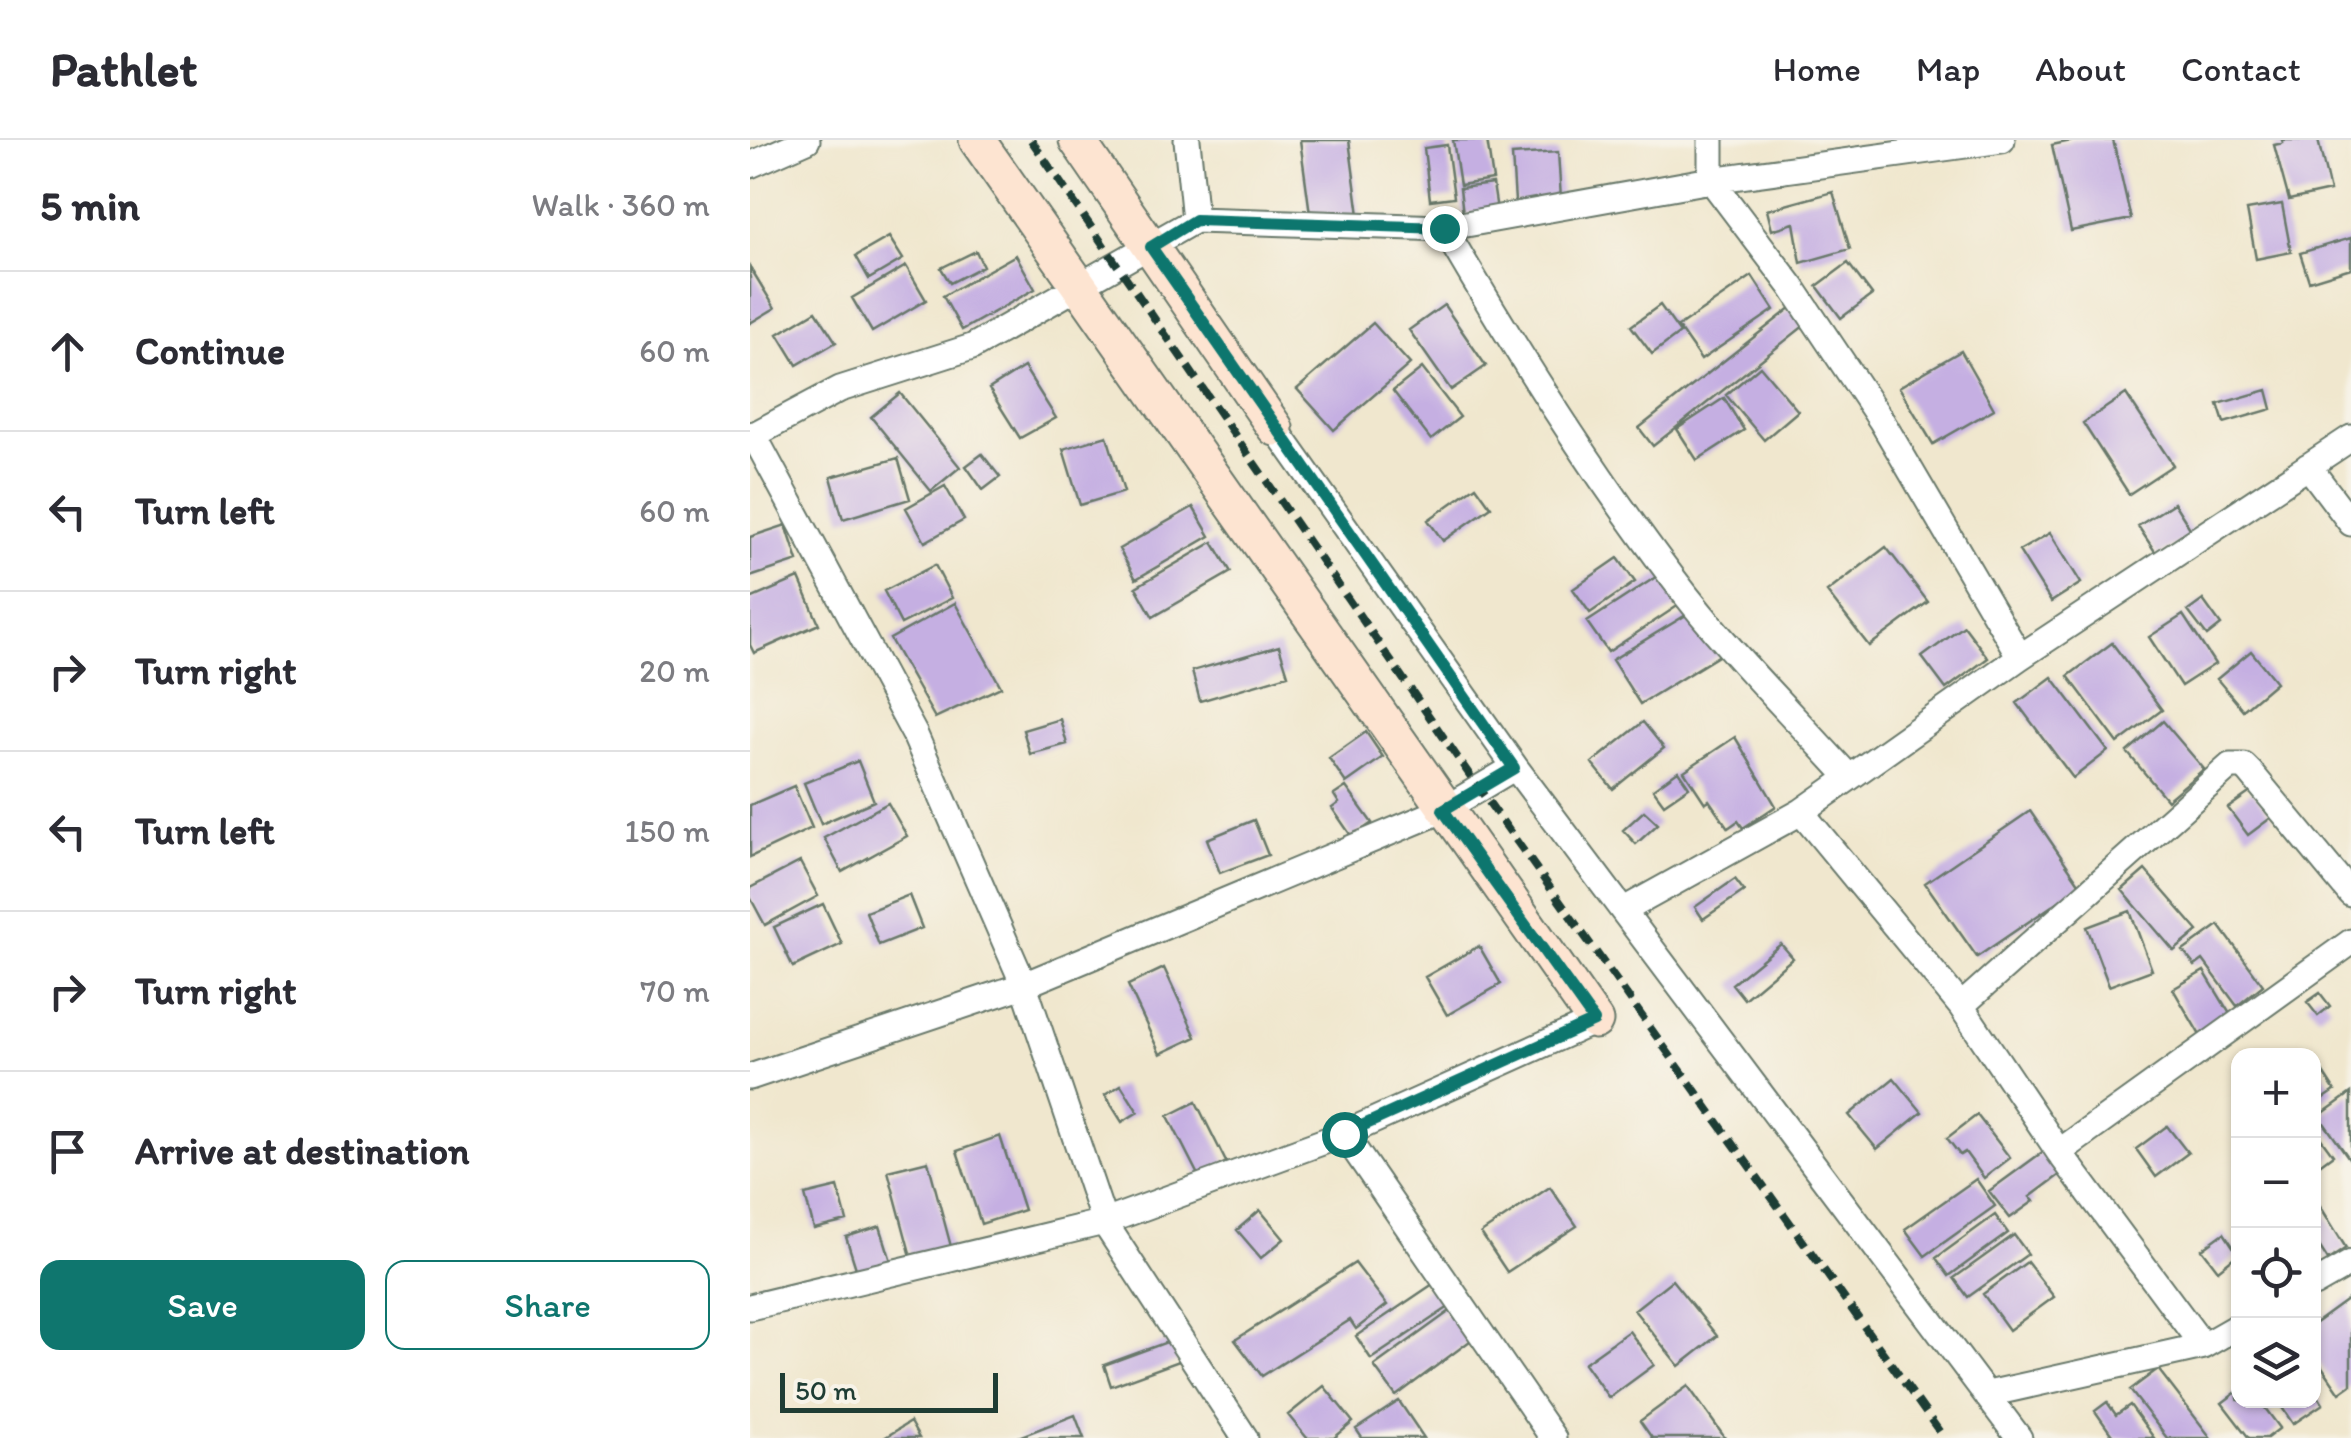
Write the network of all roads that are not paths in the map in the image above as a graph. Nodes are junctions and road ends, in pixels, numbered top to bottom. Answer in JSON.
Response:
{"nodes":[{"id":1,"x":807,"y":140,"type":"edge"},
{"id":2,"x":977,"y":140,"type":"edge"},
{"id":3,"x":1077,"y":140,"type":"edge"},
{"id":4,"x":1186,"y":140,"type":"edge"},
{"id":5,"x":1711,"y":140,"type":"edge"},
{"id":6,"x":2002,"y":140,"type":"edge"},
{"id":7,"x":1937,"y":144,"type":"edge"},
{"id":8,"x":750,"y":166,"type":"edge"},
{"id":9,"x":1711,"y":180,"type":"junction"},
{"id":10,"x":1195,"y":220,"type":"junction"},
{"id":11,"x":1444,"y":228,"type":"junction"},
{"id":12,"x":1151,"y":247,"type":"junction"},
{"id":13,"x":1079,"y":285,"type":"junction"},
{"id":14,"x":1275,"y":428,"type":"joint"},
{"id":15,"x":752,"y":436,"type":"edge"},
{"id":16,"x":2351,"y":438,"type":"edge"},
{"id":17,"x":2308,"y":466,"type":"junction"},
{"id":18,"x":2351,"y":523,"type":"edge"},
{"id":19,"x":2020,"y":657,"type":"junction"},
{"id":20,"x":1514,"y":768,"type":"junction"},
{"id":21,"x":1848,"y":776,"type":"junction"},
{"id":22,"x":1443,"y":810,"type":"junction"},
{"id":23,"x":1801,"y":812,"type":"junction"},
{"id":24,"x":2351,"y":894,"type":"edge"},
{"id":25,"x":1624,"y":910,"type":"junction"},
{"id":26,"x":2351,"y":942,"type":"edge"},
{"id":27,"x":1024,"y":986,"type":"junction"},
{"id":28,"x":1961,"y":1006,"type":"junction"},
{"id":29,"x":1594,"y":1021,"type":"joint"},
{"id":30,"x":751,"y":1074,"type":"edge"},
{"id":31,"x":1344,"y":1134,"type":"junction"},
{"id":32,"x":2059,"y":1152,"type":"junction"},
{"id":33,"x":1104,"y":1222,"type":"junction"},
{"id":34,"x":2351,"y":1263,"type":"edge"},
{"id":35,"x":2321,"y":1280,"type":"edge"},
{"id":36,"x":750,"y":1307,"type":"edge"},
{"id":37,"x":2231,"y":1330,"type":"edge"},
{"id":38,"x":2203,"y":1346,"type":"junction"},
{"id":39,"x":1988,"y":1394,"type":"junction"},
{"id":40,"x":1246,"y":1438,"type":"edge"},
{"id":41,"x":1553,"y":1438,"type":"edge"},
{"id":42,"x":2019,"y":1438,"type":"edge"}],
"edges":[{"from":1,"to":8,"type":"street"},
{"from":2,"to":13,"type":"main road"},
{"from":3,"to":12,"type":"main road"},
{"from":4,"to":10,"type":"street"},
{"from":5,"to":9,"type":"street"},
{"from":6,"to":7,"type":"street"},
{"from":7,"to":9,"type":"street"},
{"from":9,"to":11,"type":"street"},
{"from":9,"to":19,"type":"street"},
{"from":10,"to":11,"type":"street"},
{"from":10,"to":12,"type":"street"},
{"from":11,"to":21,"type":"street"},
{"from":12,"to":13,"type":"street"},
{"from":12,"to":14,"type":"main road"},
{"from":13,"to":15,"type":"street"},
{"from":13,"to":22,"type":"main road"},
{"from":14,"to":20,"type":"street"},
{"from":15,"to":27,"type":"street"},
{"from":16,"to":17,"type":"street"},
{"from":17,"to":18,"type":"street"},
{"from":17,"to":19,"type":"street"},
{"from":19,"to":21,"type":"street"},
{"from":20,"to":22,"type":"street"},
{"from":20,"to":25,"type":"street"},
{"from":21,"to":23,"type":"street"},
{"from":22,"to":27,"type":"street"},
{"from":22,"to":29,"type":"main road"},
{"from":23,"to":25,"type":"street"},
{"from":23,"to":28,"type":"street"},
{"from":24,"to":28,"type":"street"},
{"from":25,"to":39,"type":"street"},
{"from":26,"to":32,"type":"street"},
{"from":27,"to":30,"type":"street"},
{"from":27,"to":33,"type":"street"},
{"from":28,"to":32,"type":"street"},
{"from":29,"to":31,"type":"street"},
{"from":31,"to":33,"type":"street"},
{"from":31,"to":41,"type":"street"},
{"from":32,"to":38,"type":"street"},
{"from":33,"to":36,"type":"street"},
{"from":33,"to":40,"type":"street"},
{"from":34,"to":35,"type":"street"},
{"from":37,"to":38,"type":"street"},
{"from":38,"to":39,"type":"street"},
{"from":39,"to":42,"type":"street"}]}
